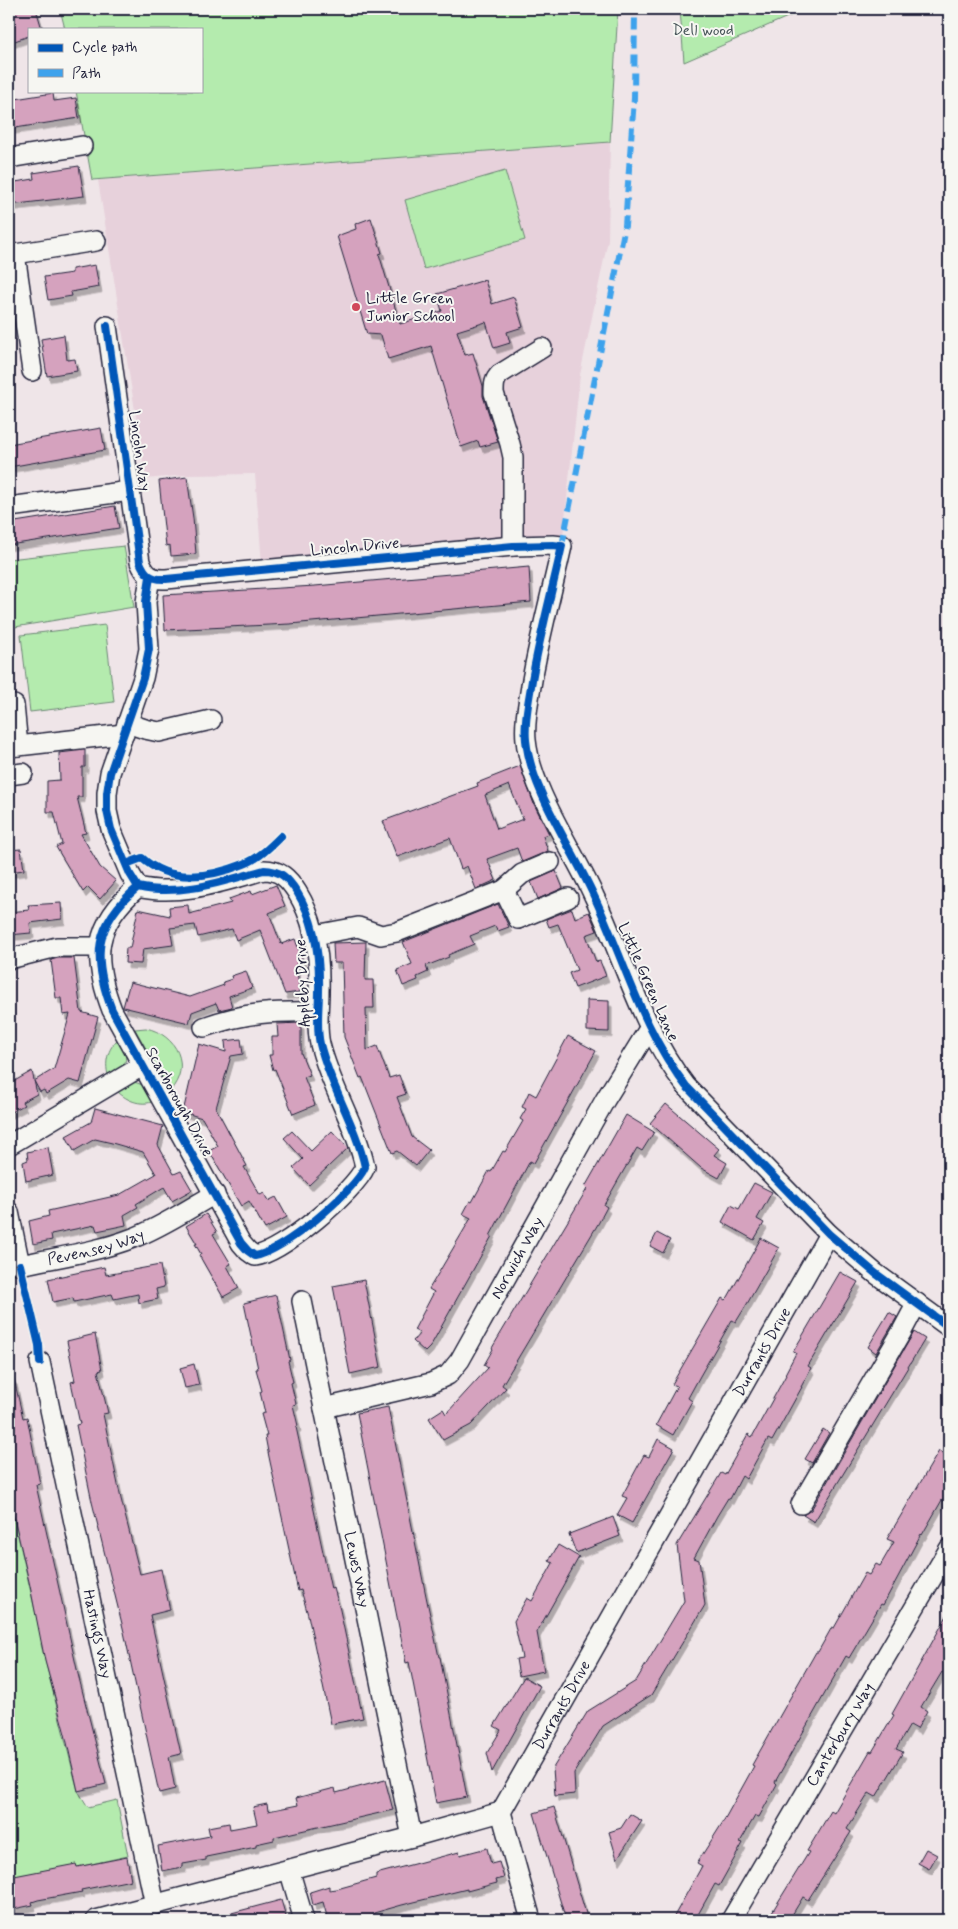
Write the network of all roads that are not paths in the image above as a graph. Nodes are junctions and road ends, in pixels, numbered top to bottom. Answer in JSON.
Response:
{"nodes":[{"id":1,"x":82,"y":146,"type":"dead end"},
{"id":2,"x":9,"y":158,"type":"edge"},
{"id":3,"x":96,"y":241,"type":"dead end"},
{"id":4,"x":12,"y":254,"type":"edge"},
{"id":5,"x":107,"y":326,"type":"dead end"},
{"id":6,"x":542,"y":348,"type":"dead end"},
{"id":7,"x":32,"y":371,"type":"dead end"},
{"id":8,"x":130,"y":491,"type":"junction"},
{"id":9,"x":9,"y":507,"type":"edge"},
{"id":10,"x":513,"y":546,"type":"junction"},
{"id":11,"x":562,"y":546,"type":"joint"},
{"id":12,"x":150,"y":577,"type":"junction"},
{"id":13,"x":14,"y":705,"type":"dead end"},
{"id":14,"x":211,"y":720,"type":"dead end"},
{"id":15,"x":125,"y":728,"type":"junction"},
{"id":16,"x":13,"y":746,"type":"edge"},
{"id":17,"x":550,"y":862,"type":"dead end"},
{"id":18,"x":138,"y":887,"type":"junction"},
{"id":19,"x":504,"y":890,"type":"junction"},
{"id":20,"x":568,"y":898,"type":"dead end"},
{"id":21,"x":315,"y":935,"type":"junction"},
{"id":22,"x":100,"y":947,"type":"junction"},
{"id":23,"x":9,"y":959,"type":"edge"},
{"id":24,"x":318,"y":1012,"type":"junction"},
{"id":25,"x":204,"y":1027,"type":"dead end"},
{"id":26,"x":650,"y":1027,"type":"junction"},
{"id":27,"x":142,"y":1066,"type":"junction"},
{"id":28,"x":9,"y":1145,"type":"edge"},
{"id":29,"x":215,"y":1194,"type":"junction"},
{"id":30,"x":9,"y":1212,"type":"edge"},
{"id":31,"x":320,"y":1215,"type":"joint"},
{"id":32,"x":829,"y":1234,"type":"junction"},
{"id":33,"x":14,"y":1266,"type":"edge"},
{"id":34,"x":302,"y":1301,"type":"dead end"},
{"id":35,"x":917,"y":1303,"type":"junction"},
{"id":36,"x":949,"y":1327,"type":"edge"},
{"id":37,"x":40,"y":1362,"type":"dead end"},
{"id":38,"x":324,"y":1408,"type":"junction"},
{"id":39,"x":801,"y":1504,"type":"dead end"},
{"id":40,"x":949,"y":1549,"type":"edge"},
{"id":41,"x":501,"y":1812,"type":"junction"},
{"id":42,"x":412,"y":1837,"type":"junction"},
{"id":43,"x":290,"y":1869,"type":"junction"},
{"id":44,"x":155,"y":1905,"type":"junction"},
{"id":45,"x":96,"y":1920,"type":"edge"},
{"id":46,"x":304,"y":1920,"type":"edge"},
{"id":47,"x":531,"y":1920,"type":"edge"},
{"id":48,"x":731,"y":1920,"type":"edge"}],
"edges":[{"from":1,"to":2,"type":"street"},
{"from":3,"to":4,"type":"street"},
{"from":4,"to":7,"type":"street"},
{"from":5,"to":8,"type":"street","name":"Lincoln Way"},
{"from":6,"to":10,"type":"street"},
{"from":8,"to":9,"type":"street"},
{"from":8,"to":12,"type":"street","name":"Lincoln Way"},
{"from":10,"to":11,"type":"street","name":"Lincoln Drive"},
{"from":10,"to":12,"type":"street","name":"Lincoln Drive"},
{"from":11,"to":26,"type":"street","name":"Little Green Lane"},
{"from":12,"to":15,"type":"street"},
{"from":13,"to":16,"type":"street"},
{"from":14,"to":15,"type":"street"},
{"from":15,"to":16,"type":"street"},
{"from":15,"to":18,"type":"street"},
{"from":17,"to":19,"type":"street"},
{"from":18,"to":21,"type":"street","name":"Appleby Drive"},
{"from":18,"to":22,"type":"street","name":"Scarborough Drive"},
{"from":19,"to":20,"type":"street"},
{"from":19,"to":21,"type":"street"},
{"from":21,"to":24,"type":"street","name":"Appleby Drive"},
{"from":22,"to":23,"type":"street"},
{"from":22,"to":27,"type":"street","name":"Scarborough Drive"},
{"from":24,"to":25,"type":"street"},
{"from":24,"to":31,"type":"street","name":"Appleby Drive"},
{"from":26,"to":32,"type":"street","name":"Little Green Lane"},
{"from":26,"to":38,"type":"street","name":"Norwich Way"},
{"from":27,"to":28,"type":"street"},
{"from":27,"to":29,"type":"street","name":"Scarborough Drive"},
{"from":29,"to":31,"type":"street","name":"Scarborough Drive"},
{"from":29,"to":33,"type":"street","name":"Pevensey Way"},
{"from":30,"to":33,"type":"street","name":"Pevensey Way"},
{"from":32,"to":35,"type":"street","name":"Little Green Lane"},
{"from":32,"to":41,"type":"street","name":"Durrants Drive"},
{"from":34,"to":38,"type":"street","name":"Lewes Way"},
{"from":35,"to":36,"type":"street","name":"Little Green Lane"},
{"from":35,"to":39,"type":"street"},
{"from":37,"to":44,"type":"street","name":"Hastings Way"},
{"from":38,"to":42,"type":"street","name":"Lewes Way"},
{"from":40,"to":48,"type":"street","name":"Canterbury Way"},
{"from":41,"to":42,"type":"street"},
{"from":41,"to":47,"type":"street"},
{"from":42,"to":43,"type":"street"},
{"from":43,"to":44,"type":"street"},
{"from":43,"to":46,"type":"street"},
{"from":44,"to":45,"type":"street"}]}
